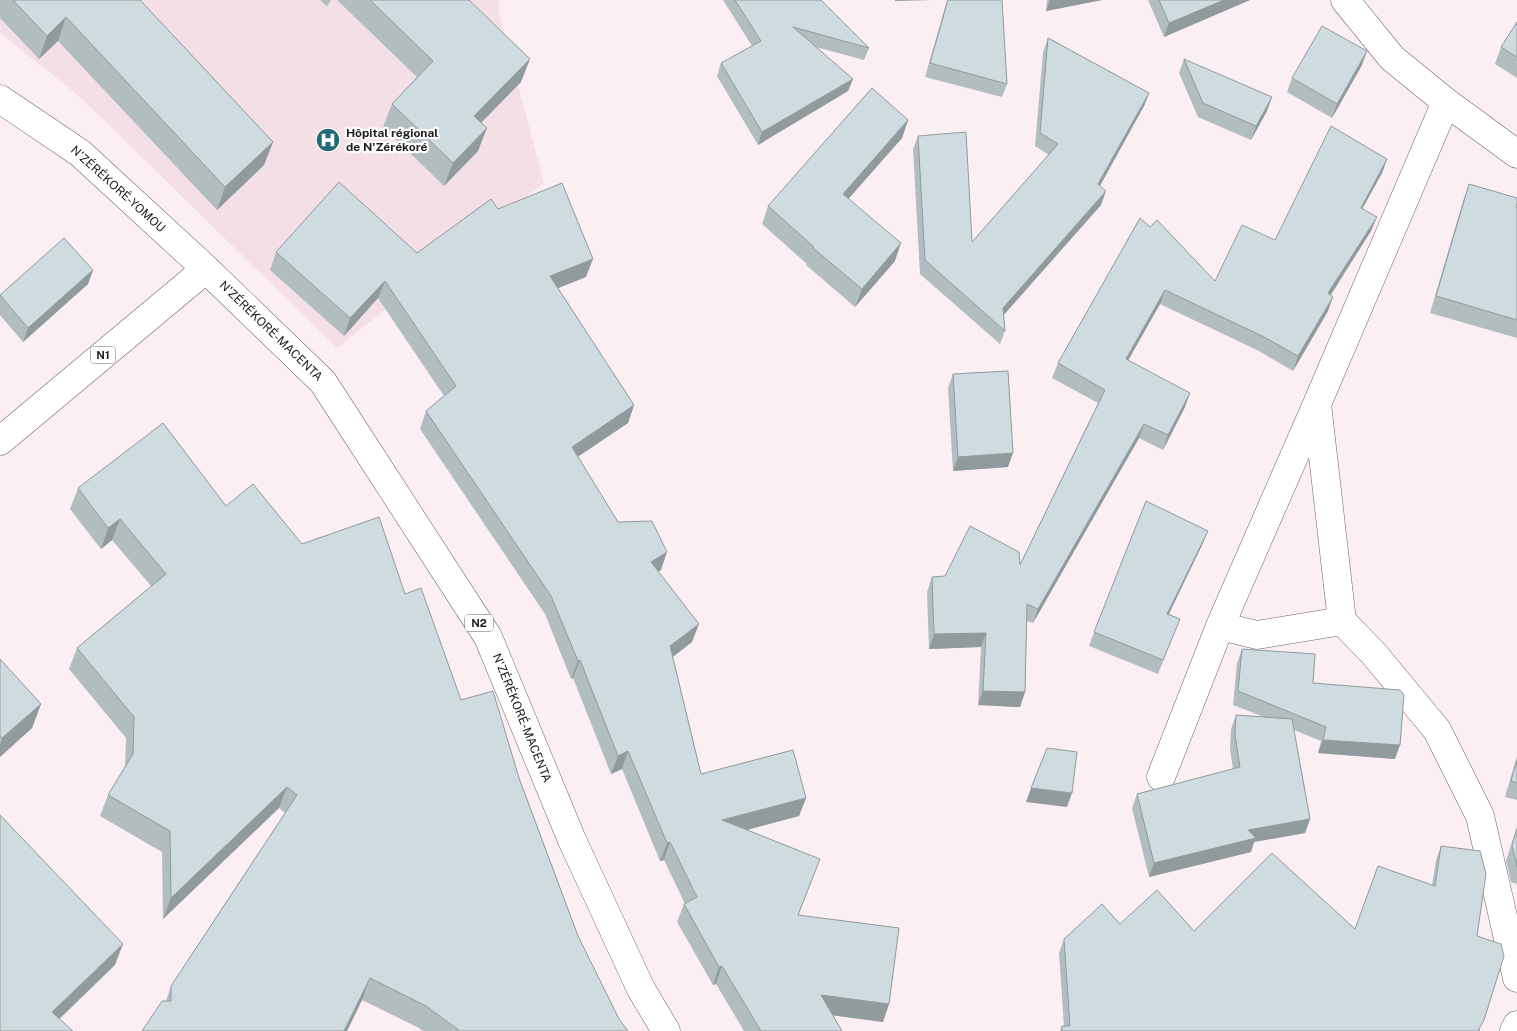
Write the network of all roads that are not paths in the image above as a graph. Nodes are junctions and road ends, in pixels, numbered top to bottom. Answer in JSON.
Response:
{"nodes":[{"id":1,"x":1345,"y":0,"type":"edge"},
{"id":2,"x":0,"y":99,"type":"edge"},
{"id":3,"x":1446,"y":102,"type":"junction"},
{"id":4,"x":1517,"y":154,"type":"edge"},
{"id":5,"x":206,"y":269,"type":"junction"},
{"id":6,"x":1316,"y":404,"type":"junction"},
{"id":7,"x":0,"y":441,"type":"edge"},
{"id":8,"x":1342,"y":621,"type":"junction"},
{"id":9,"x":1220,"y":626,"type":"junction"},
{"id":10,"x":1161,"y":777,"type":"dead end"},
{"id":11,"x":1517,"y":978,"type":"edge"},
{"id":12,"x":1517,"y":1026,"type":"edge"},
{"id":13,"x":666,"y":1031,"type":"edge"},
{"id":14,"x":1514,"y":1031,"type":"edge"}],
"edges":[{"from":1,"to":3,"type":"main road"},
{"from":2,"to":5,"type":"main road","name":"N'ZÉRÉKORÉ-YOMOU"},
{"from":3,"to":4,"type":"main road"},
{"from":3,"to":6,"type":"main road"},
{"from":5,"to":7,"type":"main road","number":"N1"},
{"from":5,"to":13,"type":"main road","name":"N'ZÉRÉKORÉ-MACENTA","number":"N2"},
{"from":6,"to":8,"type":"main road"},
{"from":6,"to":9,"type":"main road"},
{"from":8,"to":9,"type":"main road"},
{"from":8,"to":11,"type":"main road"},
{"from":9,"to":10,"type":"main road"},
{"from":12,"to":14,"type":"main road"}]}
